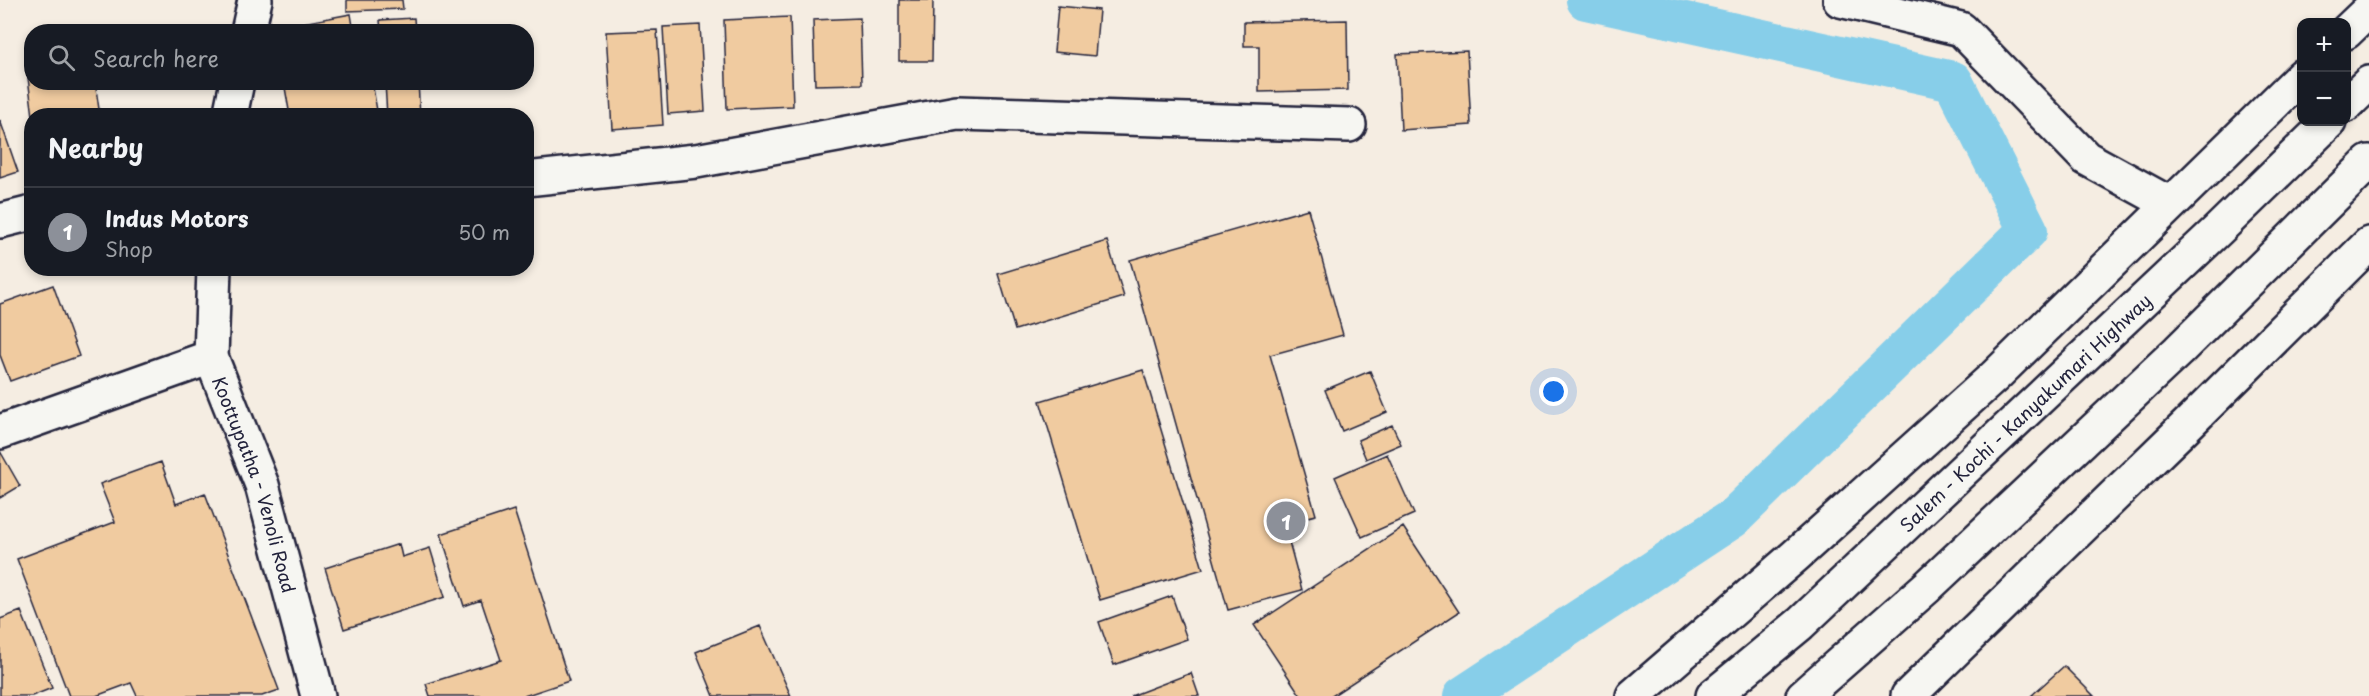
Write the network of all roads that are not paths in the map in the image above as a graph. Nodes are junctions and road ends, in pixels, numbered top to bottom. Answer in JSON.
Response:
{"nodes":[{"id":1,"x":255,"y":0,"type":"edge"},
{"id":2,"x":1840,"y":0,"type":"edge"},
{"id":3,"x":2367,"y":0,"type":"edge"},
{"id":4,"x":2369,"y":9,"type":"edge"},
{"id":5,"x":250,"y":24,"type":"edge"},
{"id":6,"x":2351,"y":27,"type":"edge"},
{"id":7,"x":2297,"y":80,"type":"edge"},
{"id":8,"x":2369,"y":83,"type":"edge"},
{"id":9,"x":235,"y":90,"type":"edge"},
{"id":10,"x":2351,"y":100,"type":"edge"},
{"id":11,"x":232,"y":108,"type":"edge"},
{"id":12,"x":1349,"y":125,"type":"dead end"},
{"id":13,"x":2325,"y":126,"type":"edge"},
{"id":14,"x":2369,"y":162,"type":"edge"},
{"id":15,"x":534,"y":178,"type":"edge"},
{"id":16,"x":2170,"y":204,"type":"junction"},
{"id":17,"x":24,"y":215,"type":"edge"},
{"id":18,"x":0,"y":221,"type":"edge"},
{"id":19,"x":2369,"y":244,"type":"edge"},
{"id":20,"x":214,"y":276,"type":"edge"},
{"id":21,"x":211,"y":357,"type":"junction"},
{"id":22,"x":0,"y":432,"type":"edge"},
{"id":23,"x":318,"y":696,"type":"edge"},
{"id":24,"x":1633,"y":696,"type":"edge"},
{"id":25,"x":1713,"y":696,"type":"edge"},
{"id":26,"x":1803,"y":696,"type":"edge"},
{"id":27,"x":1908,"y":696,"type":"edge"}],
"edges":[{"from":1,"to":5,"type":"main road"},
{"from":2,"to":16,"type":"main road"},
{"from":3,"to":4,"type":"main road"},
{"from":4,"to":6,"type":"main road"},
{"from":7,"to":16,"type":"main road"},
{"from":8,"to":10,"type":"main road"},
{"from":9,"to":11,"type":"main road"},
{"from":12,"to":15,"type":"main road"},
{"from":13,"to":25,"type":"main road","name":"Salem - Kochi - Kanyakumari Highway"},
{"from":14,"to":26,"type":"main road"},
{"from":16,"to":24,"type":"main road"},
{"from":17,"to":18,"type":"main road"},
{"from":19,"to":27,"type":"main road"},
{"from":20,"to":21,"type":"main road","name":"Koottupatha - Venoli Road"},
{"from":21,"to":22,"type":"main road"},
{"from":21,"to":23,"type":"main road","name":"Koottupatha - Venoli Road"}]}
